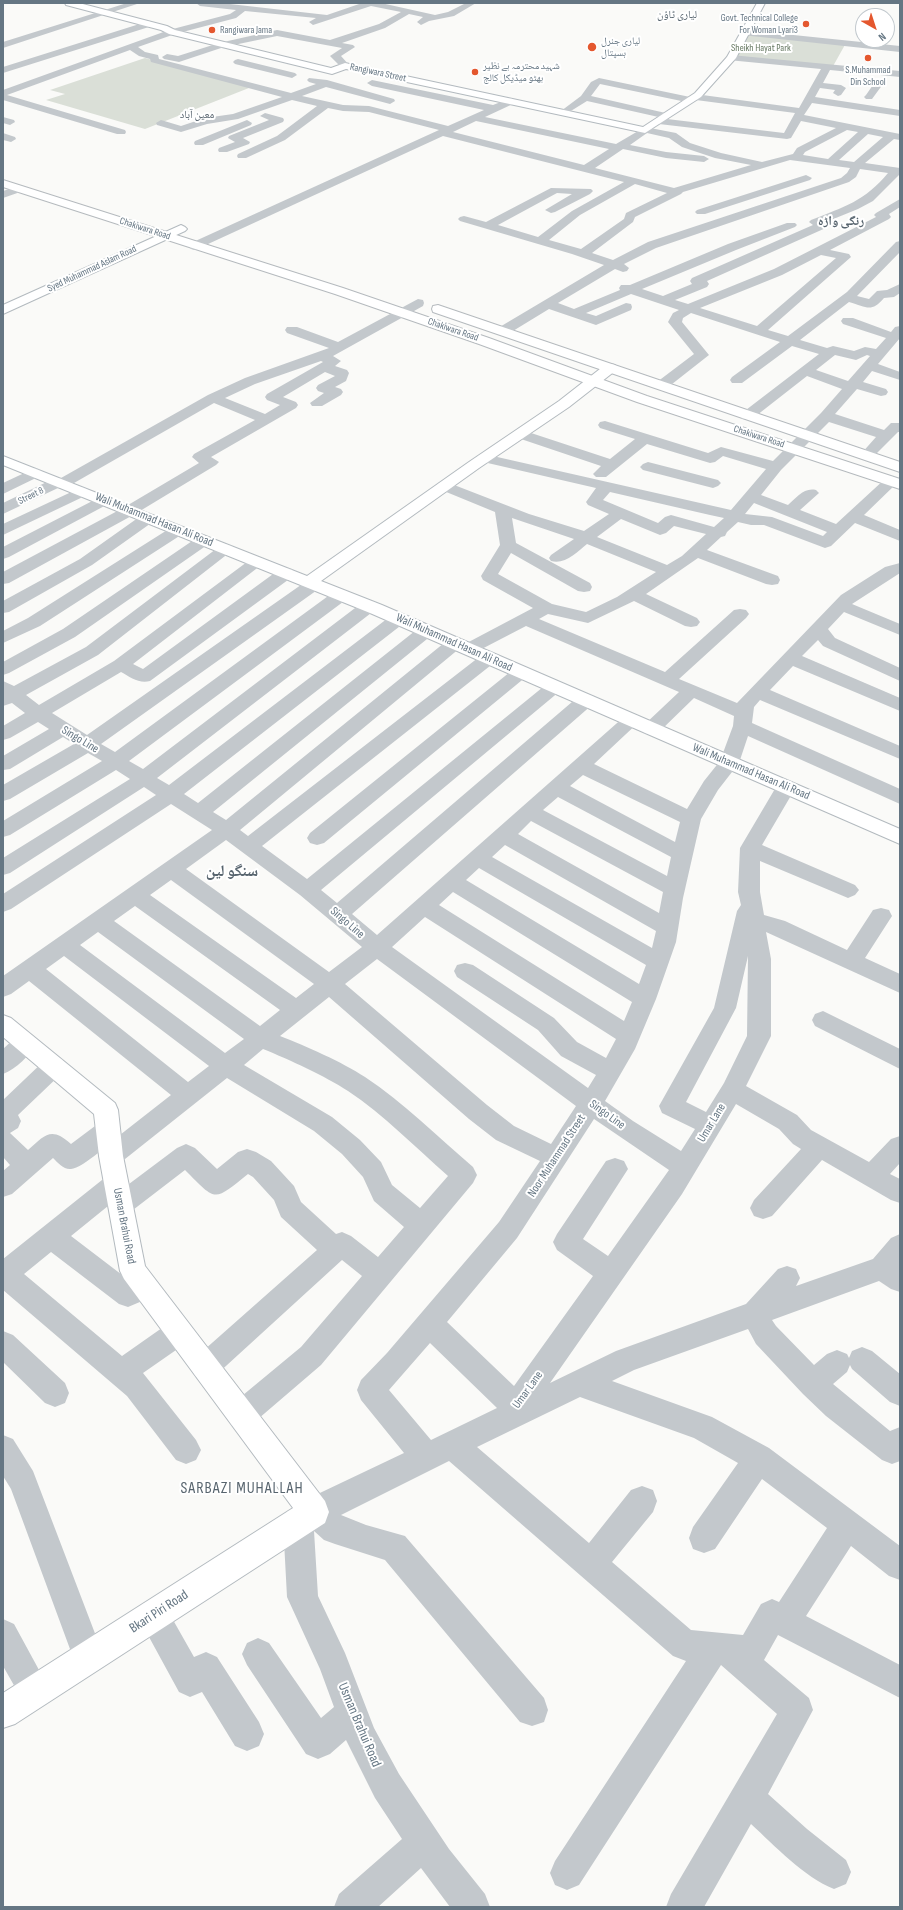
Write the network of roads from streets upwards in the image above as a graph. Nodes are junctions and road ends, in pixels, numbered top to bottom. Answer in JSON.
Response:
{"nodes":[{"id":1,"x":69,"y":3,"type":"edge"},
{"id":2,"x":136,"y":3,"type":"edge"},
{"id":3,"x":200,"y":3,"type":"edge"},
{"id":4,"x":370,"y":3,"type":"edge"},
{"id":5,"x":472,"y":3,"type":"edge"},
{"id":6,"x":761,"y":3,"type":"edge"},
{"id":7,"x":242,"y":9,"type":"junction"},
{"id":8,"x":105,"y":12,"type":"junction"},
{"id":9,"x":407,"y":12,"type":"junction"},
{"id":10,"x":233,"y":16,"type":"junction"},
{"id":11,"x":326,"y":17,"type":"junction"},
{"id":12,"x":358,"y":17,"type":"dead end"},
{"id":13,"x":434,"y":17,"type":"junction"},
{"id":14,"x":75,"y":22,"type":"junction"},
{"id":15,"x":149,"y":24,"type":"junction"},
{"id":16,"x":384,"y":24,"type":"junction"},
{"id":17,"x":416,"y":24,"type":"junction"},
{"id":18,"x":263,"y":25,"type":"dead end"},
{"id":19,"x":441,"y":25,"type":"dead end"},
{"id":20,"x":96,"y":27,"type":"junction"},
{"id":21,"x":302,"y":28,"type":"junction"},
{"id":22,"x":168,"y":30,"type":"junction"},
{"id":23,"x":282,"y":32,"type":"junction"},
{"id":24,"x":745,"y":33,"type":"junction"},
{"id":25,"x":201,"y":40,"type":"junction"},
{"id":26,"x":130,"y":43,"type":"junction"},
{"id":27,"x":331,"y":43,"type":"junction"},
{"id":28,"x":186,"y":45,"type":"dead end"},
{"id":29,"x":222,"y":45,"type":"junction"},
{"id":30,"x":4,"y":47,"type":"edge"},
{"id":31,"x":237,"y":49,"type":"junction"},
{"id":32,"x":900,"y":49,"type":"edge"},
{"id":33,"x":24,"y":50,"type":"junction"},
{"id":34,"x":258,"y":54,"type":"junction"},
{"id":35,"x":196,"y":55,"type":"junction"},
{"id":36,"x":165,"y":57,"type":"dead end"},
{"id":37,"x":42,"y":58,"type":"junction"},
{"id":38,"x":731,"y":58,"type":"junction"},
{"id":39,"x":3,"y":61,"type":"edge"},
{"id":40,"x":295,"y":63,"type":"junction"},
{"id":41,"x":55,"y":64,"type":"dead end"},
{"id":42,"x":345,"y":66,"type":"junction"},
{"id":43,"x":229,"y":67,"type":"dead end"},
{"id":44,"x":3,"y":70,"type":"edge"},
{"id":45,"x":261,"y":71,"type":"junction"},
{"id":46,"x":275,"y":71,"type":"junction"},
{"id":47,"x":332,"y":71,"type":"junction"},
{"id":48,"x":248,"y":72,"type":"junction"},
{"id":49,"x":824,"y":72,"type":"junction"},
{"id":50,"x":900,"y":74,"type":"edge"},
{"id":51,"x":292,"y":75,"type":"dead end"},
{"id":52,"x":228,"y":79,"type":"junction"},
{"id":53,"x":843,"y":79,"type":"dead end"},
{"id":54,"x":865,"y":82,"type":"dead end"},
{"id":55,"x":326,"y":83,"type":"junction"},
{"id":56,"x":381,"y":86,"type":"junction"},
{"id":57,"x":593,"y":87,"type":"junction"},
{"id":58,"x":269,"y":90,"type":"junction"},
{"id":59,"x":3,"y":93,"type":"edge"},
{"id":60,"x":362,"y":93,"type":"junction"},
{"id":61,"x":842,"y":94,"type":"dead end"},
{"id":62,"x":293,"y":96,"type":"junction"},
{"id":63,"x":3,"y":97,"type":"edge"},
{"id":64,"x":869,"y":97,"type":"dead end"},
{"id":65,"x":585,"y":98,"type":"junction"},
{"id":66,"x":693,"y":99,"type":"junction"},
{"id":67,"x":304,"y":100,"type":"junction"},
{"id":68,"x":511,"y":101,"type":"junction"},
{"id":69,"x":398,"y":103,"type":"dead end"},
{"id":70,"x":805,"y":103,"type":"junction"},
{"id":71,"x":326,"y":104,"type":"junction"},
{"id":72,"x":681,"y":107,"type":"junction"},
{"id":73,"x":220,"y":108,"type":"dead end"},
{"id":74,"x":494,"y":110,"type":"junction"},
{"id":75,"x":566,"y":111,"type":"junction"},
{"id":76,"x":900,"y":113,"type":"edge"},
{"id":77,"x":508,"y":114,"type":"dead end"},
{"id":78,"x":266,"y":116,"type":"junction"},
{"id":79,"x":232,"y":117,"type":"junction"},
{"id":80,"x":476,"y":118,"type":"junction"},
{"id":81,"x":663,"y":118,"type":"junction"},
{"id":82,"x":833,"y":118,"type":"dead end"},
{"id":83,"x":870,"y":118,"type":"dead end"},
{"id":84,"x":3,"y":120,"type":"edge"},
{"id":85,"x":252,"y":121,"type":"junction"},
{"id":86,"x":202,"y":122,"type":"junction"},
{"id":87,"x":497,"y":122,"type":"junction"},
{"id":88,"x":161,"y":123,"type":"dead end"},
{"id":89,"x":3,"y":124,"type":"edge"},
{"id":90,"x":847,"y":126,"type":"junction"},
{"id":91,"x":645,"y":130,"type":"junction"},
{"id":92,"x":866,"y":130,"type":"junction"},
{"id":93,"x":215,"y":131,"type":"junction"},
{"id":94,"x":121,"y":132,"type":"dead end"},
{"id":95,"x":447,"y":132,"type":"junction"},
{"id":96,"x":897,"y":132,"type":"edge"},
{"id":97,"x":616,"y":136,"type":"dead end"},
{"id":98,"x":184,"y":137,"type":"dead end"},
{"id":99,"x":463,"y":138,"type":"junction"},
{"id":100,"x":632,"y":139,"type":"junction"},
{"id":101,"x":199,"y":142,"type":"dead end"},
{"id":102,"x":617,"y":147,"type":"junction"},
{"id":103,"x":223,"y":150,"type":"dead end"},
{"id":104,"x":242,"y":156,"type":"dead end"},
{"id":105,"x":688,"y":158,"type":"junction"},
{"id":106,"x":796,"y":158,"type":"junction"},
{"id":107,"x":888,"y":159,"type":"dead end"},
{"id":108,"x":830,"y":162,"type":"junction"},
{"id":109,"x":765,"y":163,"type":"junction"},
{"id":110,"x":567,"y":164,"type":"junction"},
{"id":111,"x":858,"y":165,"type":"junction"},
{"id":112,"x":667,"y":168,"type":"dead end"},
{"id":113,"x":879,"y":168,"type":"junction"},
{"id":114,"x":586,"y":169,"type":"junction"},
{"id":115,"x":748,"y":169,"type":"junction"},
{"id":116,"x":898,"y":170,"type":"edge"},
{"id":117,"x":3,"y":174,"type":"edge"},
{"id":118,"x":806,"y":178,"type":"junction"},
{"id":119,"x":634,"y":179,"type":"junction"},
{"id":120,"x":565,"y":180,"type":"dead end"},
{"id":121,"x":3,"y":183,"type":"edge"},
{"id":122,"x":690,"y":186,"type":"junction"},
{"id":123,"x":828,"y":186,"type":"junction"},
{"id":124,"x":19,"y":189,"type":"junction"},
{"id":125,"x":586,"y":192,"type":"junction"},
{"id":126,"x":670,"y":194,"type":"junction"},
{"id":127,"x":3,"y":195,"type":"edge"},
{"id":128,"x":900,"y":202,"type":"edge"},
{"id":129,"x":551,"y":210,"type":"dead end"},
{"id":130,"x":464,"y":219,"type":"dead end"},
{"id":131,"x":791,"y":225,"type":"dead end"},
{"id":132,"x":487,"y":226,"type":"junction"},
{"id":133,"x":181,"y":229,"type":"junction"},
{"id":134,"x":813,"y":230,"type":"junction"},
{"id":135,"x":164,"y":236,"type":"junction"},
{"id":136,"x":213,"y":239,"type":"junction"},
{"id":137,"x":842,"y":240,"type":"junction"},
{"id":138,"x":540,"y":241,"type":"junction"},
{"id":139,"x":900,"y":245,"type":"edge"},
{"id":140,"x":195,"y":246,"type":"junction"},
{"id":141,"x":609,"y":251,"type":"dead end"},
{"id":142,"x":821,"y":251,"type":"junction"},
{"id":143,"x":582,"y":254,"type":"junction"},
{"id":144,"x":596,"y":258,"type":"junction"},
{"id":145,"x":664,"y":261,"type":"dead end"},
{"id":146,"x":613,"y":265,"type":"junction"},
{"id":147,"x":636,"y":268,"type":"dead end"},
{"id":148,"x":681,"y":268,"type":"junction"},
{"id":149,"x":591,"y":278,"type":"junction"},
{"id":150,"x":350,"y":281,"type":"dead end"},
{"id":151,"x":900,"y":288,"type":"edge"},
{"id":152,"x":630,"y":289,"type":"junction"},
{"id":153,"x":402,"y":298,"type":"dead end"},
{"id":154,"x":847,"y":298,"type":"junction"},
{"id":155,"x":664,"y":300,"type":"junction"},
{"id":156,"x":794,"y":301,"type":"junction"},
{"id":157,"x":418,"y":303,"type":"junction"},
{"id":158,"x":548,"y":304,"type":"junction"},
{"id":159,"x":626,"y":307,"type":"dead end"},
{"id":160,"x":690,"y":308,"type":"junction"},
{"id":161,"x":3,"y":310,"type":"edge"},
{"id":162,"x":830,"y":310,"type":"junction"},
{"id":163,"x":402,"y":312,"type":"junction"},
{"id":164,"x":575,"y":313,"type":"junction"},
{"id":165,"x":848,"y":321,"type":"dead end"},
{"id":166,"x":292,"y":330,"type":"dead end"},
{"id":167,"x":503,"y":331,"type":"junction"},
{"id":168,"x":759,"y":331,"type":"junction"},
{"id":169,"x":897,"y":334,"type":"edge"},
{"id":170,"x":312,"y":338,"type":"junction"},
{"id":171,"x":790,"y":341,"type":"junction"},
{"id":172,"x":296,"y":347,"type":"dead end"},
{"id":173,"x":339,"y":347,"type":"junction"},
{"id":174,"x":882,"y":352,"type":"junction"},
{"id":175,"x":828,"y":353,"type":"junction"},
{"id":176,"x":900,"y":354,"type":"edge"},
{"id":177,"x":323,"y":362,"type":"junction"},
{"id":178,"x":869,"y":366,"type":"junction"},
{"id":179,"x":610,"y":368,"type":"junction"},
{"id":180,"x":805,"y":371,"type":"junction"},
{"id":181,"x":900,"y":376,"type":"edge"},
{"id":182,"x":737,"y":380,"type":"dead end"},
{"id":183,"x":593,"y":381,"type":"junction"},
{"id":184,"x":853,"y":385,"type":"junction"},
{"id":185,"x":662,"y":386,"type":"junction"},
{"id":186,"x":881,"y":392,"type":"dead end"},
{"id":187,"x":213,"y":398,"type":"junction"},
{"id":188,"x":317,"y":403,"type":"dead end"},
{"id":189,"x":747,"y":416,"type":"junction"},
{"id":190,"x":826,"y":416,"type":"junction"},
{"id":191,"x":266,"y":419,"type":"junction"},
{"id":192,"x":605,"y":426,"type":"dead end"},
{"id":193,"x":900,"y":428,"type":"edge"},
{"id":194,"x":520,"y":434,"type":"junction"},
{"id":195,"x":807,"y":436,"type":"junction"},
{"id":196,"x":887,"y":436,"type":"junction"},
{"id":197,"x":644,"y":439,"type":"junction"},
{"id":198,"x":793,"y":448,"type":"junction"},
{"id":199,"x":867,"y":455,"type":"junction"},
{"id":200,"x":484,"y":458,"type":"junction"},
{"id":201,"x":612,"y":465,"type":"junction"},
{"id":202,"x":8,"y":466,"type":"edge"},
{"id":203,"x":776,"y":467,"type":"junction"},
{"id":204,"x":900,"y":467,"type":"edge"},
{"id":205,"x":36,"y":473,"type":"junction"},
{"id":206,"x":590,"y":482,"type":"junction"},
{"id":207,"x":895,"y":482,"type":"edge"},
{"id":208,"x":60,"y":483,"type":"junction"},
{"id":209,"x":713,"y":483,"type":"dead end"},
{"id":210,"x":444,"y":486,"type":"junction"},
{"id":211,"x":606,"y":486,"type":"junction"},
{"id":212,"x":3,"y":489,"type":"edge"},
{"id":213,"x":622,"y":490,"type":"junction"},
{"id":214,"x":82,"y":492,"type":"junction"},
{"id":215,"x":811,"y":492,"type":"dead end"},
{"id":216,"x":752,"y":496,"type":"junction"},
{"id":217,"x":104,"y":500,"type":"junction"},
{"id":218,"x":3,"y":509,"type":"edge"},
{"id":219,"x":504,"y":510,"type":"junction"},
{"id":220,"x":129,"y":511,"type":"junction"},
{"id":221,"x":790,"y":511,"type":"junction"},
{"id":222,"x":620,"y":513,"type":"junction"},
{"id":223,"x":734,"y":517,"type":"junction"},
{"id":224,"x":148,"y":518,"type":"junction"},
{"id":225,"x":854,"y":518,"type":"junction"},
{"id":226,"x":3,"y":530,"type":"edge"},
{"id":227,"x":178,"y":530,"type":"junction"},
{"id":228,"x":839,"y":531,"type":"junction"},
{"id":229,"x":719,"y":533,"type":"junction"},
{"id":230,"x":900,"y":536,"type":"edge"},
{"id":231,"x":586,"y":538,"type":"junction"},
{"id":232,"x":204,"y":540,"type":"junction"},
{"id":233,"x":508,"y":545,"type":"junction"},
{"id":234,"x":226,"y":549,"type":"junction"},
{"id":235,"x":696,"y":552,"type":"junction"},
{"id":236,"x":3,"y":554,"type":"edge"},
{"id":237,"x":557,"y":558,"type":"dead end"},
{"id":238,"x":257,"y":562,"type":"junction"},
{"id":239,"x":669,"y":572,"type":"junction"},
{"id":240,"x":892,"y":572,"type":"edge"},
{"id":241,"x":286,"y":573,"type":"junction"},
{"id":242,"x":3,"y":579,"type":"edge"},
{"id":243,"x":772,"y":580,"type":"dead end"},
{"id":244,"x":311,"y":583,"type":"junction"},
{"id":245,"x":900,"y":586,"type":"edge"},
{"id":246,"x":584,"y":587,"type":"dead end"},
{"id":247,"x":633,"y":594,"type":"junction"},
{"id":248,"x":341,"y":595,"type":"junction"},
{"id":249,"x":841,"y":605,"type":"junction"},
{"id":250,"x":370,"y":606,"type":"junction"},
{"id":251,"x":3,"y":608,"type":"edge"},
{"id":252,"x":546,"y":608,"type":"junction"},
{"id":253,"x":740,"y":614,"type":"dead end"},
{"id":254,"x":398,"y":619,"type":"junction"},
{"id":255,"x":526,"y":619,"type":"junction"},
{"id":256,"x":691,"y":622,"type":"dead end"},
{"id":257,"x":818,"y":629,"type":"junction"},
{"id":258,"x":900,"y":630,"type":"edge"},
{"id":259,"x":426,"y":631,"type":"junction"},
{"id":260,"x":3,"y":638,"type":"edge"},
{"id":261,"x":462,"y":646,"type":"junction"},
{"id":262,"x":490,"y":658,"type":"junction"},
{"id":263,"x":790,"y":658,"type":"junction"},
{"id":264,"x":120,"y":665,"type":"junction"},
{"id":265,"x":3,"y":669,"type":"edge"},
{"id":266,"x":522,"y":672,"type":"junction"},
{"id":267,"x":900,"y":675,"type":"edge"},
{"id":268,"x":667,"y":680,"type":"junction"},
{"id":269,"x":554,"y":687,"type":"junction"},
{"id":270,"x":691,"y":691,"type":"junction"},
{"id":271,"x":758,"y":692,"type":"junction"},
{"id":272,"x":6,"y":694,"type":"edge"},
{"id":273,"x":586,"y":700,"type":"junction"},
{"id":274,"x":900,"y":705,"type":"edge"},
{"id":275,"x":38,"y":714,"type":"junction"},
{"id":276,"x":743,"y":720,"type":"junction"},
{"id":277,"x":641,"y":724,"type":"junction"},
{"id":278,"x":63,"y":729,"type":"junction"},
{"id":279,"x":3,"y":734,"type":"edge"},
{"id":280,"x":88,"y":744,"type":"junction"},
{"id":281,"x":900,"y":753,"type":"edge"},
{"id":282,"x":116,"y":761,"type":"junction"},
{"id":283,"x":729,"y":763,"type":"junction"},
{"id":284,"x":3,"y":764,"type":"edge"},
{"id":285,"x":581,"y":766,"type":"junction"},
{"id":286,"x":143,"y":778,"type":"junction"},
{"id":287,"x":786,"y":787,"type":"junction"},
{"id":288,"x":557,"y":788,"type":"junction"},
{"id":289,"x":3,"y":794,"type":"edge"},
{"id":290,"x":170,"y":795,"type":"junction"},
{"id":291,"x":900,"y":797,"type":"edge"},
{"id":292,"x":530,"y":812,"type":"junction"},
{"id":293,"x":199,"y":813,"type":"junction"},
{"id":294,"x":691,"y":819,"type":"junction"},
{"id":295,"x":3,"y":830,"type":"edge"},
{"id":296,"x":226,"y":830,"type":"junction"},
{"id":297,"x":504,"y":835,"type":"junction"},
{"id":298,"x":900,"y":836,"type":"edge"},
{"id":299,"x":317,"y":838,"type":"dead end"},
{"id":300,"x":249,"y":846,"type":"junction"},
{"id":301,"x":750,"y":848,"type":"junction"},
{"id":302,"x":682,"y":854,"type":"junction"},
{"id":303,"x":478,"y":858,"type":"junction"},
{"id":304,"x":3,"y":868,"type":"edge"},
{"id":305,"x":171,"y":869,"type":"junction"},
{"id":306,"x":452,"y":881,"type":"junction"},
{"id":307,"x":307,"y":890,"type":"junction"},
{"id":308,"x":674,"y":890,"type":"junction"},
{"id":309,"x":848,"y":890,"type":"dead end"},
{"id":310,"x":135,"y":895,"type":"junction"},
{"id":311,"x":3,"y":904,"type":"edge"},
{"id":312,"x":424,"y":906,"type":"junction"},
{"id":313,"x":752,"y":911,"type":"junction"},
{"id":314,"x":337,"y":916,"type":"junction"},
{"id":315,"x":881,"y":916,"type":"dead end"},
{"id":316,"x":99,"y":921,"type":"junction"},
{"id":317,"x":667,"y":927,"type":"junction"},
{"id":318,"x":65,"y":945,"type":"junction"},
{"id":319,"x":377,"y":947,"type":"junction"},
{"id":320,"x":658,"y":962,"type":"junction"},
{"id":321,"x":851,"y":962,"type":"junction"},
{"id":322,"x":30,"y":969,"type":"junction"},
{"id":323,"x":465,"y":971,"type":"dead end"},
{"id":324,"x":330,"y":984,"type":"junction"},
{"id":325,"x":900,"y":984,"type":"edge"},
{"id":326,"x":553,"y":987,"type":"junction"},
{"id":327,"x":3,"y":988,"type":"edge"},
{"id":328,"x":645,"y":999,"type":"junction"},
{"id":329,"x":296,"y":1010,"type":"junction"},
{"id":330,"x":528,"y":1012,"type":"junction"},
{"id":331,"x":823,"y":1020,"type":"dead end"},
{"id":332,"x":3,"y":1024,"type":"edge"},
{"id":333,"x":628,"y":1035,"type":"junction"},
{"id":334,"x":260,"y":1038,"type":"junction"},
{"id":335,"x":25,"y":1043,"type":"junction"},
{"id":336,"x":900,"y":1060,"type":"edge"},
{"id":337,"x":3,"y":1064,"type":"edge"},
{"id":338,"x":54,"y":1066,"type":"junction"},
{"id":339,"x":226,"y":1066,"type":"junction"},
{"id":340,"x":609,"y":1071,"type":"junction"},
{"id":341,"x":732,"y":1090,"type":"junction"},
{"id":342,"x":188,"y":1095,"type":"junction"},
{"id":343,"x":591,"y":1104,"type":"junction"},
{"id":344,"x":3,"y":1125,"type":"edge"},
{"id":345,"x":711,"y":1126,"type":"junction"},
{"id":346,"x":108,"y":1130,"type":"junction"},
{"id":347,"x":3,"y":1141,"type":"edge"},
{"id":348,"x":819,"y":1146,"type":"junction"},
{"id":349,"x":900,"y":1146,"type":"edge"},
{"id":350,"x":111,"y":1156,"type":"junction"},
{"id":351,"x":557,"y":1157,"type":"junction"},
{"id":352,"x":27,"y":1165,"type":"junction"},
{"id":353,"x":685,"y":1167,"type":"junction"},
{"id":354,"x":615,"y":1169,"type":"dead end"},
{"id":355,"x":872,"y":1176,"type":"junction"},
{"id":356,"x":3,"y":1186,"type":"edge"},
{"id":357,"x":900,"y":1192,"type":"edge"},
{"id":358,"x":118,"y":1195,"type":"junction"},
{"id":359,"x":763,"y":1208,"type":"dead end"},
{"id":360,"x":421,"y":1226,"type":"junction"},
{"id":361,"x":51,"y":1236,"type":"junction"},
{"id":362,"x":900,"y":1246,"type":"edge"},
{"id":363,"x":335,"y":1250,"type":"junction"},
{"id":364,"x":4,"y":1273,"type":"edge"},
{"id":365,"x":611,"y":1274,"type":"junction"},
{"id":366,"x":891,"y":1274,"type":"edge"},
{"id":367,"x":380,"y":1275,"type":"junction"},
{"id":368,"x":786,"y":1278,"type":"dead end"},
{"id":369,"x":145,"y":1287,"type":"junction"},
{"id":370,"x":755,"y":1314,"type":"junction"},
{"id":371,"x":430,"y":1324,"type":"junction"},
{"id":372,"x":179,"y":1332,"type":"junction"},
{"id":373,"x":3,"y":1344,"type":"edge"},
{"id":374,"x":205,"y":1367,"type":"junction"},
{"id":375,"x":121,"y":1373,"type":"junction"},
{"id":376,"x":579,"y":1383,"type":"junction"},
{"id":377,"x":813,"y":1384,"type":"junction"},
{"id":378,"x":900,"y":1392,"type":"edge"},
{"id":379,"x":56,"y":1393,"type":"dead end"},
{"id":380,"x":515,"y":1412,"type":"junction"},
{"id":381,"x":241,"y":1415,"type":"junction"},
{"id":382,"x":900,"y":1441,"type":"edge"},
{"id":383,"x":3,"y":1449,"type":"edge"},
{"id":384,"x":186,"y":1450,"type":"dead end"},
{"id":385,"x":439,"y":1451,"type":"junction"},
{"id":386,"x":759,"y":1458,"type":"junction"},
{"id":387,"x":642,"y":1501,"type":"dead end"},
{"id":388,"x":306,"y":1517,"type":"junction"},
{"id":389,"x":847,"y":1525,"type":"junction"},
{"id":390,"x":704,"y":1538,"type":"dead end"},
{"id":391,"x":591,"y":1564,"type":"junction"},
{"id":392,"x":900,"y":1565,"type":"edge"},
{"id":393,"x":153,"y":1616,"type":"junction"},
{"id":394,"x":785,"y":1621,"type":"junction"},
{"id":395,"x":3,"y":1635,"type":"edge"},
{"id":396,"x":720,"y":1649,"type":"junction"},
{"id":397,"x":258,"y":1654,"type":"dead end"},
{"id":398,"x":88,"y":1657,"type":"junction"},
{"id":399,"x":900,"y":1682,"type":"edge"},
{"id":400,"x":35,"y":1692,"type":"junction"},
{"id":401,"x":532,"y":1710,"type":"dead end"},
{"id":402,"x":3,"y":1712,"type":"edge"},
{"id":403,"x":352,"y":1713,"type":"junction"},
{"id":404,"x":247,"y":1734,"type":"dead end"},
{"id":405,"x":746,"y":1797,"type":"junction"},
{"id":406,"x":424,"y":1842,"type":"junction"},
{"id":407,"x":834,"y":1872,"type":"dead end"},
{"id":408,"x":566,"y":1874,"type":"dead end"},
{"id":409,"x":352,"y":1907,"type":"edge"},
{"id":410,"x":472,"y":1907,"type":"edge"},
{"id":411,"x":684,"y":1907,"type":"edge"}],
"edges":[{"from":1,"to":8,"type":"street","name":"Rangiwara Street"},
{"from":2,"to":8,"type":"street"},
{"from":3,"to":7,"type":"street"},
{"from":4,"to":9,"type":"street"},
{"from":4,"to":11,"type":"street"},
{"from":5,"to":13,"type":"street"},
{"from":6,"to":24,"type":"street"},
{"from":7,"to":10,"type":"street"},
{"from":7,"to":11,"type":"street"},
{"from":8,"to":14,"type":"street"},
{"from":8,"to":15,"type":"street","name":"Rangiwara Street"},
{"from":9,"to":13,"type":"street"},
{"from":9,"to":16,"type":"street"},
{"from":10,"to":21,"type":"street"},
{"from":10,"to":22,"type":"street"},
{"from":11,"to":21,"type":"street"},
{"from":12,"to":21,"type":"street"},
{"from":13,"to":17,"type":"street"},
{"from":14,"to":20,"type":"street"},
{"from":14,"to":30,"type":"street"},
{"from":15,"to":22,"type":"street","name":"Rangiwara Street"},
{"from":15,"to":37,"type":"street"},
{"from":16,"to":17,"type":"street"},
{"from":16,"to":27,"type":"street"},
{"from":17,"to":19,"type":"street"},
{"from":18,"to":23,"type":"street"},
{"from":20,"to":33,"type":"street"},
{"from":20,"to":33,"type":"street"},
{"from":21,"to":23,"type":"street"},
{"from":21,"to":27,"type":"street"},
{"from":22,"to":25,"type":"street","name":"Rangiwara Street"},
{"from":22,"to":26,"type":"street"},
{"from":22,"to":26,"type":"street"},
{"from":23,"to":29,"type":"street"},
{"from":24,"to":32,"type":"street"},
{"from":24,"to":38,"type":"street"},
{"from":25,"to":28,"type":"street"},
{"from":25,"to":29,"type":"street","name":"Rangiwara Street"},
{"from":26,"to":41,"type":"street"},
{"from":26,"to":52,"type":"street"},
{"from":26,"to":59,"type":"street"},
{"from":27,"to":42,"type":"street"},
{"from":29,"to":31,"type":"street","name":"Rangiwara Street"},
{"from":29,"to":35,"type":"street"},
{"from":30,"to":33,"type":"street"},
{"from":31,"to":34,"type":"street","name":"Rangiwara Street"},
{"from":31,"to":35,"type":"street"},
{"from":33,"to":37,"type":"street"},
{"from":33,"to":39,"type":"street"},
{"from":34,"to":40,"type":"street","name":"Rangiwara Street"},
{"from":34,"to":45,"type":"street"},
{"from":35,"to":36,"type":"street"},
{"from":37,"to":44,"type":"street"},
{"from":38,"to":49,"type":"street"},
{"from":38,"to":66,"type":"street"},
{"from":40,"to":46,"type":"street"},
{"from":40,"to":47,"type":"street","name":"Rangiwara Street"},
{"from":42,"to":47,"type":"street","name":"Rangiwara Street"},
{"from":42,"to":68,"type":"street","name":"Rangiwara Street"},
{"from":43,"to":48,"type":"street"},
{"from":45,"to":46,"type":"street"},
{"from":45,"to":48,"type":"street"},
{"from":46,"to":51,"type":"street"},
{"from":47,"to":56,"type":"street"},
{"from":48,"to":52,"type":"street"},
{"from":49,"to":50,"type":"street"},
{"from":49,"to":53,"type":"street"},
{"from":49,"to":70,"type":"street"},
{"from":52,"to":58,"type":"street"},
{"from":54,"to":64,"type":"street"},
{"from":55,"to":58,"type":"street"},
{"from":55,"to":60,"type":"street"},
{"from":55,"to":62,"type":"street"},
{"from":56,"to":60,"type":"street"},
{"from":56,"to":74,"type":"street"},
{"from":57,"to":65,"type":"street"},
{"from":57,"to":66,"type":"street"},
{"from":57,"to":72,"type":"street"},
{"from":58,"to":62,"type":"street"},
{"from":58,"to":78,"type":"street"},
{"from":60,"to":69,"type":"street"},
{"from":61,"to":70,"type":"street"},
{"from":62,"to":67,"type":"street"},
{"from":62,"to":78,"type":"street"},
{"from":63,"to":94,"type":"street"},
{"from":65,"to":75,"type":"street"},
{"from":65,"to":81,"type":"street"},
{"from":66,"to":70,"type":"street"},
{"from":66,"to":72,"type":"street"},
{"from":67,"to":71,"type":"street"},
{"from":67,"to":78,"type":"street"},
{"from":68,"to":74,"type":"street"},
{"from":68,"to":75,"type":"street","name":"Rangiwara Street"},
{"from":70,"to":76,"type":"street"},
{"from":70,"to":81,"type":"street"},
{"from":70,"to":82,"type":"street"},
{"from":70,"to":83,"type":"street"},
{"from":70,"to":90,"type":"street"},
{"from":71,"to":95,"type":"street"},
{"from":71,"to":104,"type":"street"},
{"from":72,"to":81,"type":"street"},
{"from":73,"to":79,"type":"street"},
{"from":74,"to":77,"type":"street"},
{"from":74,"to":80,"type":"street"},
{"from":75,"to":91,"type":"street","name":"Rangiwara Street"},
{"from":78,"to":79,"type":"street"},
{"from":78,"to":85,"type":"street"},
{"from":78,"to":103,"type":"street"},
{"from":79,"to":85,"type":"street"},
{"from":79,"to":86,"type":"street"},
{"from":80,"to":87,"type":"street"},
{"from":80,"to":95,"type":"street"},
{"from":81,"to":91,"type":"street"},
{"from":84,"to":89,"type":"street"},
{"from":85,"to":93,"type":"street"},
{"from":86,"to":88,"type":"street"},
{"from":86,"to":93,"type":"street"},
{"from":87,"to":99,"type":"street"},
{"from":87,"to":102,"type":"street"},
{"from":90,"to":92,"type":"street"},
{"from":90,"to":106,"type":"street"},
{"from":91,"to":100,"type":"street"},
{"from":91,"to":109,"type":"street"},
{"from":92,"to":96,"type":"street"},
{"from":92,"to":108,"type":"street"},
{"from":93,"to":98,"type":"street"},
{"from":93,"to":101,"type":"street"},
{"from":95,"to":99,"type":"street"},
{"from":95,"to":136,"type":"street"},
{"from":96,"to":111,"type":"street"},
{"from":97,"to":100,"type":"street"},
{"from":99,"to":110,"type":"street"},
{"from":100,"to":102,"type":"street"},
{"from":102,"to":105,"type":"street"},
{"from":102,"to":110,"type":"street"},
{"from":102,"to":114,"type":"street"},
{"from":105,"to":112,"type":"street"},
{"from":105,"to":115,"type":"street"},
{"from":106,"to":108,"type":"street"},
{"from":106,"to":109,"type":"street"},
{"from":107,"to":113,"type":"street"},
{"from":108,"to":111,"type":"street"},
{"from":109,"to":115,"type":"street"},
{"from":109,"to":118,"type":"street"},
{"from":110,"to":114,"type":"street"},
{"from":111,"to":113,"type":"street"},
{"from":111,"to":123,"type":"street"},
{"from":113,"to":116,"type":"street"},
{"from":114,"to":119,"type":"street"},
{"from":115,"to":122,"type":"street"},
{"from":116,"to":134,"type":"street"},
{"from":117,"to":133,"type":"street","name":"Chakiwara Road"},
{"from":118,"to":123,"type":"street"},
{"from":118,"to":126,"type":"street"},
{"from":119,"to":122,"type":"street"},
{"from":119,"to":126,"type":"street"},
{"from":119,"to":138,"type":"street"},
{"from":120,"to":125,"type":"street"},
{"from":121,"to":124,"type":"street","name":"Chakiwara Road"},
{"from":122,"to":126,"type":"street"},
{"from":123,"to":146,"type":"street"},
{"from":124,"to":127,"type":"street"},
{"from":124,"to":135,"type":"street","name":"Chakiwara Road"},
{"from":125,"to":129,"type":"street"},
{"from":125,"to":132,"type":"street"},
{"from":126,"to":143,"type":"street"},
{"from":128,"to":137,"type":"street"},
{"from":130,"to":132,"type":"street"},
{"from":131,"to":148,"type":"street"},
{"from":132,"to":138,"type":"street"},
{"from":133,"to":135,"type":"street","name":"Syed Muhammad Aslam Road"},
{"from":133,"to":136,"type":"street","name":"Chakiwara Road"},
{"from":134,"to":137,"type":"street"},
{"from":134,"to":155,"type":"street"},
{"from":135,"to":140,"type":"street","name":"Chakiwara Road"},
{"from":135,"to":161,"type":"street","name":"Syed Muhammad Aslam Road"},
{"from":136,"to":140,"type":"street"},
{"from":136,"to":150,"type":"street","name":"Chakiwara Road"},
{"from":137,"to":142,"type":"street"},
{"from":138,"to":143,"type":"street"},
{"from":139,"to":154,"type":"street"},
{"from":140,"to":163,"type":"street","name":"Chakiwara Road"},
{"from":141,"to":144,"type":"street"},
{"from":142,"to":156,"type":"street"},
{"from":142,"to":160,"type":"street"},
{"from":143,"to":144,"type":"street"},
{"from":144,"to":146,"type":"street"},
{"from":145,"to":148,"type":"street"},
{"from":146,"to":147,"type":"street"},
{"from":146,"to":149,"type":"street"},
{"from":148,"to":152,"type":"street"},
{"from":149,"to":152,"type":"street"},
{"from":149,"to":158,"type":"street"},
{"from":151,"to":154,"type":"street"},
{"from":152,"to":155,"type":"street"},
{"from":152,"to":164,"type":"street"},
{"from":153,"to":157,"type":"street","name":"Chakiwara Road"},
{"from":154,"to":162,"type":"street"},
{"from":155,"to":160,"type":"street"},
{"from":156,"to":162,"type":"street"},
{"from":156,"to":168,"type":"street"},
{"from":157,"to":163,"type":"street"},
{"from":157,"to":167,"type":"street","name":"Chakiwara Road"},
{"from":158,"to":164,"type":"street"},
{"from":158,"to":167,"type":"street"},
{"from":159,"to":164,"type":"street"},
{"from":160,"to":168,"type":"street"},
{"from":160,"to":185,"type":"street"},
{"from":162,"to":171,"type":"street"},
{"from":163,"to":173,"type":"street"},
{"from":163,"to":183,"type":"street","name":"Chakiwara Road"},
{"from":165,"to":169,"type":"street"},
{"from":166,"to":170,"type":"street"},
{"from":167,"to":179,"type":"street","name":"Chakiwara Road"},
{"from":168,"to":171,"type":"street"},
{"from":169,"to":174,"type":"street"},
{"from":170,"to":172,"type":"street"},
{"from":170,"to":173,"type":"street"},
{"from":171,"to":175,"type":"street"},
{"from":171,"to":182,"type":"street"},
{"from":173,"to":177,"type":"street"},
{"from":174,"to":175,"type":"street"},
{"from":174,"to":176,"type":"street"},
{"from":174,"to":178,"type":"street"},
{"from":175,"to":180,"type":"street"},
{"from":177,"to":187,"type":"street","name":"Street 8"},
{"from":177,"to":188,"type":"street"},
{"from":177,"to":191,"type":"street"},
{"from":178,"to":181,"type":"street"},
{"from":178,"to":184,"type":"street"},
{"from":179,"to":183,"type":"street"},
{"from":179,"to":185,"type":"street","name":"Chakiwara Road"},
{"from":180,"to":184,"type":"street"},
{"from":180,"to":189,"type":"street"},
{"from":183,"to":194,"type":"street"},
{"from":183,"to":198,"type":"street","name":"Chakiwara Road"},
{"from":184,"to":186,"type":"street"},
{"from":184,"to":190,"type":"street"},
{"from":185,"to":189,"type":"street","name":"Chakiwara Road"},
{"from":187,"to":191,"type":"street"},
{"from":187,"to":208,"type":"street","name":"Street 8"},
{"from":189,"to":195,"type":"street","name":"Chakiwara Road"},
{"from":190,"to":195,"type":"street"},
{"from":190,"to":196,"type":"street"},
{"from":191,"to":220,"type":"street"},
{"from":192,"to":197,"type":"street"},
{"from":193,"to":196,"type":"street"},
{"from":194,"to":200,"type":"street"},
{"from":194,"to":201,"type":"street"},
{"from":195,"to":198,"type":"street"},
{"from":195,"to":199,"type":"street","name":"Chakiwara Road"},
{"from":196,"to":199,"type":"street"},
{"from":197,"to":201,"type":"street"},
{"from":197,"to":203,"type":"street"},
{"from":198,"to":203,"type":"street"},
{"from":198,"to":207,"type":"street","name":"Chakiwara Road"},
{"from":199,"to":204,"type":"street","name":"Chakiwara Road"},
{"from":200,"to":206,"type":"street"},
{"from":200,"to":210,"type":"street"},
{"from":201,"to":206,"type":"street"},
{"from":202,"to":205,"type":"street","name":"Wali Muhammad Hasan Ali Road"},
{"from":203,"to":216,"type":"street"},
{"from":205,"to":208,"type":"street","name":"Wali Muhammad Hasan Ali Road"},
{"from":205,"to":212,"type":"street"},
{"from":206,"to":211,"type":"street"},
{"from":207,"to":225,"type":"street"},
{"from":208,"to":214,"type":"street","name":"Wali Muhammad Hasan Ali Road"},
{"from":208,"to":218,"type":"street","name":"Street 8"},
{"from":209,"to":213,"type":"street"},
{"from":210,"to":219,"type":"street"},
{"from":210,"to":244,"type":"street"},
{"from":211,"to":213,"type":"street"},
{"from":211,"to":222,"type":"street"},
{"from":213,"to":223,"type":"street"},
{"from":214,"to":217,"type":"street","name":"Wali Muhammad Hasan Ali Road"},
{"from":214,"to":226,"type":"street"},
{"from":215,"to":221,"type":"street"},
{"from":216,"to":221,"type":"street"},
{"from":216,"to":223,"type":"street"},
{"from":217,"to":220,"type":"street","name":"Wali Muhammad Hasan Ali Road"},
{"from":217,"to":236,"type":"street"},
{"from":219,"to":231,"type":"street"},
{"from":219,"to":233,"type":"street"},
{"from":220,"to":224,"type":"street","name":"Wali Muhammad Hasan Ali Road"},
{"from":220,"to":242,"type":"street"},
{"from":221,"to":228,"type":"street"},
{"from":222,"to":229,"type":"street"},
{"from":222,"to":231,"type":"street"},
{"from":223,"to":228,"type":"street"},
{"from":223,"to":229,"type":"street"},
{"from":224,"to":227,"type":"street","name":"Wali Muhammad Hasan Ali Road"},
{"from":224,"to":251,"type":"street"},
{"from":225,"to":228,"type":"street"},
{"from":225,"to":230,"type":"street"},
{"from":227,"to":232,"type":"street","name":"Wali Muhammad Hasan Ali Road"},
{"from":227,"to":260,"type":"street"},
{"from":229,"to":235,"type":"street"},
{"from":231,"to":237,"type":"street"},
{"from":231,"to":239,"type":"street"},
{"from":232,"to":234,"type":"street","name":"Wali Muhammad Hasan Ali Road"},
{"from":232,"to":265,"type":"street"},
{"from":233,"to":246,"type":"street"},
{"from":233,"to":252,"type":"street"},
{"from":234,"to":238,"type":"street","name":"Wali Muhammad Hasan Ali Road"},
{"from":234,"to":272,"type":"street"},
{"from":235,"to":239,"type":"street"},
{"from":235,"to":243,"type":"street"},
{"from":238,"to":241,"type":"street","name":"Wali Muhammad Hasan Ali Road"},
{"from":238,"to":264,"type":"street"},
{"from":239,"to":247,"type":"street"},
{"from":240,"to":245,"type":"street"},
{"from":240,"to":249,"type":"street","name":"Noor Muhammad Street"},
{"from":241,"to":244,"type":"street","name":"Wali Muhammad Hasan Ali Road"},
{"from":241,"to":264,"type":"street"},
{"from":244,"to":248,"type":"street","name":"Wali Muhammad Hasan Ali Road"},
{"from":244,"to":280,"type":"street"},
{"from":247,"to":252,"type":"street"},
{"from":247,"to":256,"type":"street"},
{"from":248,"to":250,"type":"street","name":"Wali Muhammad Hasan Ali Road"},
{"from":248,"to":282,"type":"street"},
{"from":249,"to":257,"type":"street","name":"Noor Muhammad Street"},
{"from":249,"to":258,"type":"street"},
{"from":250,"to":254,"type":"street","name":"Wali Muhammad Hasan Ali Road"},
{"from":250,"to":286,"type":"street"},
{"from":252,"to":255,"type":"street"},
{"from":253,"to":268,"type":"street"},
{"from":254,"to":259,"type":"street","name":"Wali Muhammad Hasan Ali Road"},
{"from":254,"to":290,"type":"street"},
{"from":255,"to":261,"type":"street"},
{"from":255,"to":268,"type":"street"},
{"from":257,"to":263,"type":"street","name":"Noor Muhammad Street"},
{"from":257,"to":267,"type":"street"},
{"from":259,"to":261,"type":"street","name":"Wali Muhammad Hasan Ali Road"},
{"from":259,"to":293,"type":"street"},
{"from":261,"to":262,"type":"street","name":"Wali Muhammad Hasan Ali Road"},
{"from":261,"to":296,"type":"street"},
{"from":262,"to":266,"type":"street","name":"Wali Muhammad Hasan Ali Road"},
{"from":262,"to":300,"type":"street"},
{"from":263,"to":271,"type":"street","name":"Noor Muhammad Street"},
{"from":263,"to":274,"type":"street"},
{"from":264,"to":275,"type":"street"},
{"from":266,"to":269,"type":"street","name":"Wali Muhammad Hasan Ali Road"},
{"from":266,"to":299,"type":"street"},
{"from":268,"to":270,"type":"street"},
{"from":269,"to":273,"type":"street","name":"Wali Muhammad Hasan Ali Road"},
{"from":269,"to":307,"type":"street"},
{"from":270,"to":276,"type":"street"},
{"from":270,"to":277,"type":"street"},
{"from":271,"to":276,"type":"street","name":"Noor Muhammad Street"},
{"from":271,"to":281,"type":"street"},
{"from":272,"to":275,"type":"street","name":"Singo Line"},
{"from":273,"to":277,"type":"street","name":"Wali Muhammad Hasan Ali Road"},
{"from":273,"to":314,"type":"street"},
{"from":275,"to":278,"type":"street","name":"Singo Line"},
{"from":275,"to":279,"type":"street"},
{"from":276,"to":283,"type":"street","name":"Noor Muhammad Street"},
{"from":276,"to":291,"type":"street"},
{"from":277,"to":283,"type":"street","name":"Wali Muhammad Hasan Ali Road"},
{"from":277,"to":285,"type":"street"},
{"from":278,"to":280,"type":"street","name":"Singo Line"},
{"from":278,"to":284,"type":"street"},
{"from":280,"to":282,"type":"street","name":"Singo Line"},
{"from":280,"to":289,"type":"street"},
{"from":282,"to":286,"type":"street","name":"Singo Line"},
{"from":282,"to":295,"type":"street"},
{"from":283,"to":287,"type":"street","name":"Wali Muhammad Hasan Ali Road"},
{"from":283,"to":294,"type":"street","name":"Noor Muhammad Street"},
{"from":285,"to":288,"type":"street"},
{"from":285,"to":294,"type":"street"},
{"from":286,"to":290,"type":"street","name":"Singo Line"},
{"from":286,"to":304,"type":"street"},
{"from":287,"to":298,"type":"street","name":"Wali Muhammad Hasan Ali Road"},
{"from":287,"to":301,"type":"street","name":"Umar Lane"},
{"from":288,"to":292,"type":"street"},
{"from":288,"to":302,"type":"street"},
{"from":290,"to":293,"type":"street","name":"Singo Line"},
{"from":290,"to":311,"type":"street"},
{"from":292,"to":297,"type":"street"},
{"from":292,"to":308,"type":"street"},
{"from":293,"to":296,"type":"street","name":"Singo Line"},
{"from":294,"to":302,"type":"street","name":"Noor Muhammad Street"},
{"from":296,"to":300,"type":"street","name":"Singo Line"},
{"from":296,"to":305,"type":"street"},
{"from":297,"to":303,"type":"street"},
{"from":297,"to":317,"type":"street"},
{"from":300,"to":307,"type":"street","name":"Singo Line"},
{"from":301,"to":309,"type":"street"},
{"from":301,"to":313,"type":"street","name":"Umar Lane"},
{"from":302,"to":308,"type":"street","name":"Noor Muhammad Street"},
{"from":303,"to":306,"type":"street"},
{"from":303,"to":320,"type":"street"},
{"from":305,"to":310,"type":"street"},
{"from":305,"to":324,"type":"street"},
{"from":306,"to":312,"type":"street"},
{"from":306,"to":328,"type":"street"},
{"from":307,"to":314,"type":"street","name":"Singo Line"},
{"from":308,"to":317,"type":"street","name":"Noor Muhammad Street"},
{"from":310,"to":316,"type":"street"},
{"from":310,"to":329,"type":"street"},
{"from":312,"to":319,"type":"street"},
{"from":312,"to":326,"type":"street"},
{"from":313,"to":321,"type":"street"},
{"from":313,"to":341,"type":"street","name":"Umar Lane"},
{"from":313,"to":345,"type":"street"},
{"from":314,"to":319,"type":"street","name":"Singo Line"},
{"from":315,"to":321,"type":"street"},
{"from":316,"to":318,"type":"street"},
{"from":316,"to":334,"type":"street"},
{"from":317,"to":320,"type":"street","name":"Noor Muhammad Street"},
{"from":318,"to":322,"type":"street"},
{"from":318,"to":339,"type":"street"},
{"from":319,"to":324,"type":"street"},
{"from":319,"to":343,"type":"street","name":"Singo Line"},
{"from":320,"to":328,"type":"street","name":"Noor Muhammad Street"},
{"from":321,"to":325,"type":"street"},
{"from":322,"to":327,"type":"street"},
{"from":322,"to":342,"type":"street"},
{"from":323,"to":330,"type":"street"},
{"from":324,"to":329,"type":"street"},
{"from":324,"to":351,"type":"street"},
{"from":326,"to":330,"type":"street"},
{"from":326,"to":333,"type":"street"},
{"from":328,"to":333,"type":"street","name":"Noor Muhammad Street"},
{"from":329,"to":334,"type":"street"},
{"from":330,"to":340,"type":"street"},
{"from":331,"to":336,"type":"street"},
{"from":332,"to":335,"type":"street","name":"Usman Brahui Road"},
{"from":333,"to":340,"type":"street","name":"Noor Muhammad Street"},
{"from":334,"to":339,"type":"street"},
{"from":334,"to":360,"type":"street"},
{"from":335,"to":337,"type":"street"},
{"from":335,"to":338,"type":"street","name":"Usman Brahui Road"},
{"from":338,"to":344,"type":"street"},
{"from":338,"to":346,"type":"street","name":"Usman Brahui Road"},
{"from":339,"to":342,"type":"street"},
{"from":339,"to":360,"type":"street"},
{"from":340,"to":343,"type":"street","name":"Noor Muhammad Street"},
{"from":341,"to":345,"type":"street","name":"Umar Lane"},
{"from":341,"to":348,"type":"street"},
{"from":342,"to":350,"type":"street"},
{"from":343,"to":351,"type":"street","name":"Noor Muhammad Street"},
{"from":343,"to":353,"type":"street","name":"Singo Line"},
{"from":345,"to":353,"type":"street","name":"Umar Lane"},
{"from":346,"to":350,"type":"street","name":"Usman Brahui Road"},
{"from":346,"to":352,"type":"street"},
{"from":347,"to":352,"type":"street"},
{"from":348,"to":355,"type":"street"},
{"from":348,"to":359,"type":"street"},
{"from":349,"to":355,"type":"street"},
{"from":350,"to":358,"type":"street","name":"Usman Brahui Road"},
{"from":351,"to":371,"type":"street","name":"Noor Muhammad Street"},
{"from":352,"to":356,"type":"street"},
{"from":353,"to":365,"type":"street","name":"Umar Lane"},
{"from":354,"to":365,"type":"street"},
{"from":355,"to":357,"type":"street"},
{"from":358,"to":361,"type":"street"},
{"from":358,"to":363,"type":"street"},
{"from":358,"to":369,"type":"street","name":"Usman Brahui Road"},
{"from":360,"to":367,"type":"street"},
{"from":361,"to":364,"type":"street"},
{"from":361,"to":369,"type":"street"},
{"from":362,"to":366,"type":"street"},
{"from":363,"to":367,"type":"street"},
{"from":363,"to":374,"type":"street"},
{"from":364,"to":375,"type":"street"},
{"from":365,"to":380,"type":"street","name":"Umar Lane"},
{"from":366,"to":370,"type":"street"},
{"from":367,"to":381,"type":"street"},
{"from":368,"to":370,"type":"street"},
{"from":369,"to":372,"type":"street","name":"Usman Brahui Road"},
{"from":370,"to":376,"type":"street"},
{"from":370,"to":377,"type":"street"},
{"from":371,"to":380,"type":"street"},
{"from":371,"to":385,"type":"street","name":"Noor Muhammad Street"},
{"from":372,"to":374,"type":"street","name":"Usman Brahui Road"},
{"from":372,"to":375,"type":"street"},
{"from":373,"to":379,"type":"street"},
{"from":374,"to":381,"type":"street","name":"Usman Brahui Road"},
{"from":375,"to":384,"type":"street"},
{"from":376,"to":380,"type":"street"},
{"from":376,"to":386,"type":"street"},
{"from":377,"to":378,"type":"street"},
{"from":377,"to":382,"type":"street"},
{"from":380,"to":385,"type":"street"},
{"from":381,"to":388,"type":"street","name":"Usman Brahui Road"},
{"from":383,"to":398,"type":"street"},
{"from":385,"to":388,"type":"street"},
{"from":385,"to":391,"type":"street"},
{"from":386,"to":389,"type":"street"},
{"from":386,"to":390,"type":"street"},
{"from":387,"to":391,"type":"street"},
{"from":388,"to":393,"type":"street","name":"Bkari Piri Road"},
{"from":388,"to":401,"type":"street"},
{"from":388,"to":403,"type":"street","name":"Usman Brahui Road"},
{"from":389,"to":392,"type":"street"},
{"from":389,"to":394,"type":"street"},
{"from":391,"to":396,"type":"street"},
{"from":393,"to":398,"type":"street","name":"Bkari Piri Road"},
{"from":393,"to":404,"type":"street"},
{"from":394,"to":396,"type":"street"},
{"from":394,"to":399,"type":"street"},
{"from":395,"to":400,"type":"street"},
{"from":396,"to":405,"type":"street"},
{"from":396,"to":408,"type":"street"},
{"from":397,"to":403,"type":"street"},
{"from":398,"to":400,"type":"street","name":"Bkari Piri Road"},
{"from":400,"to":402,"type":"street","name":"Bkari Piri Road"},
{"from":403,"to":406,"type":"street","name":"Usman Brahui Road"},
{"from":405,"to":407,"type":"street"},
{"from":405,"to":411,"type":"street"},
{"from":406,"to":409,"type":"street"},
{"from":406,"to":410,"type":"street","name":"Usman Brahui Road"}]}
